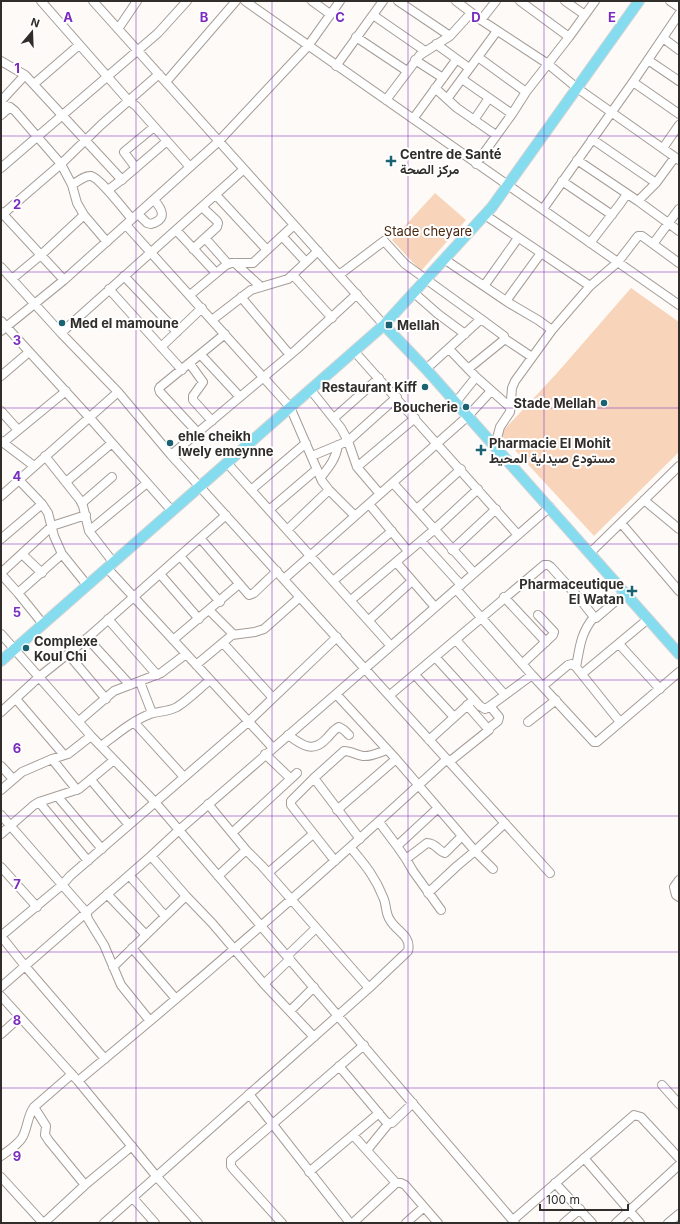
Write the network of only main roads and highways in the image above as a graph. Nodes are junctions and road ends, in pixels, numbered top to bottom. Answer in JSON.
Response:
{"nodes":[{"id":1,"x":639,"y":1,"type":"edge"},
{"id":2,"x":384,"y":325,"type":"junction"},
{"id":3,"x":679,"y":654,"type":"edge"},
{"id":4,"x":1,"y":661,"type":"edge"}],
"edges":[{"from":1,"to":2,"type":"main road"},
{"from":2,"to":3,"type":"main road"},
{"from":2,"to":4,"type":"main road"}]}
